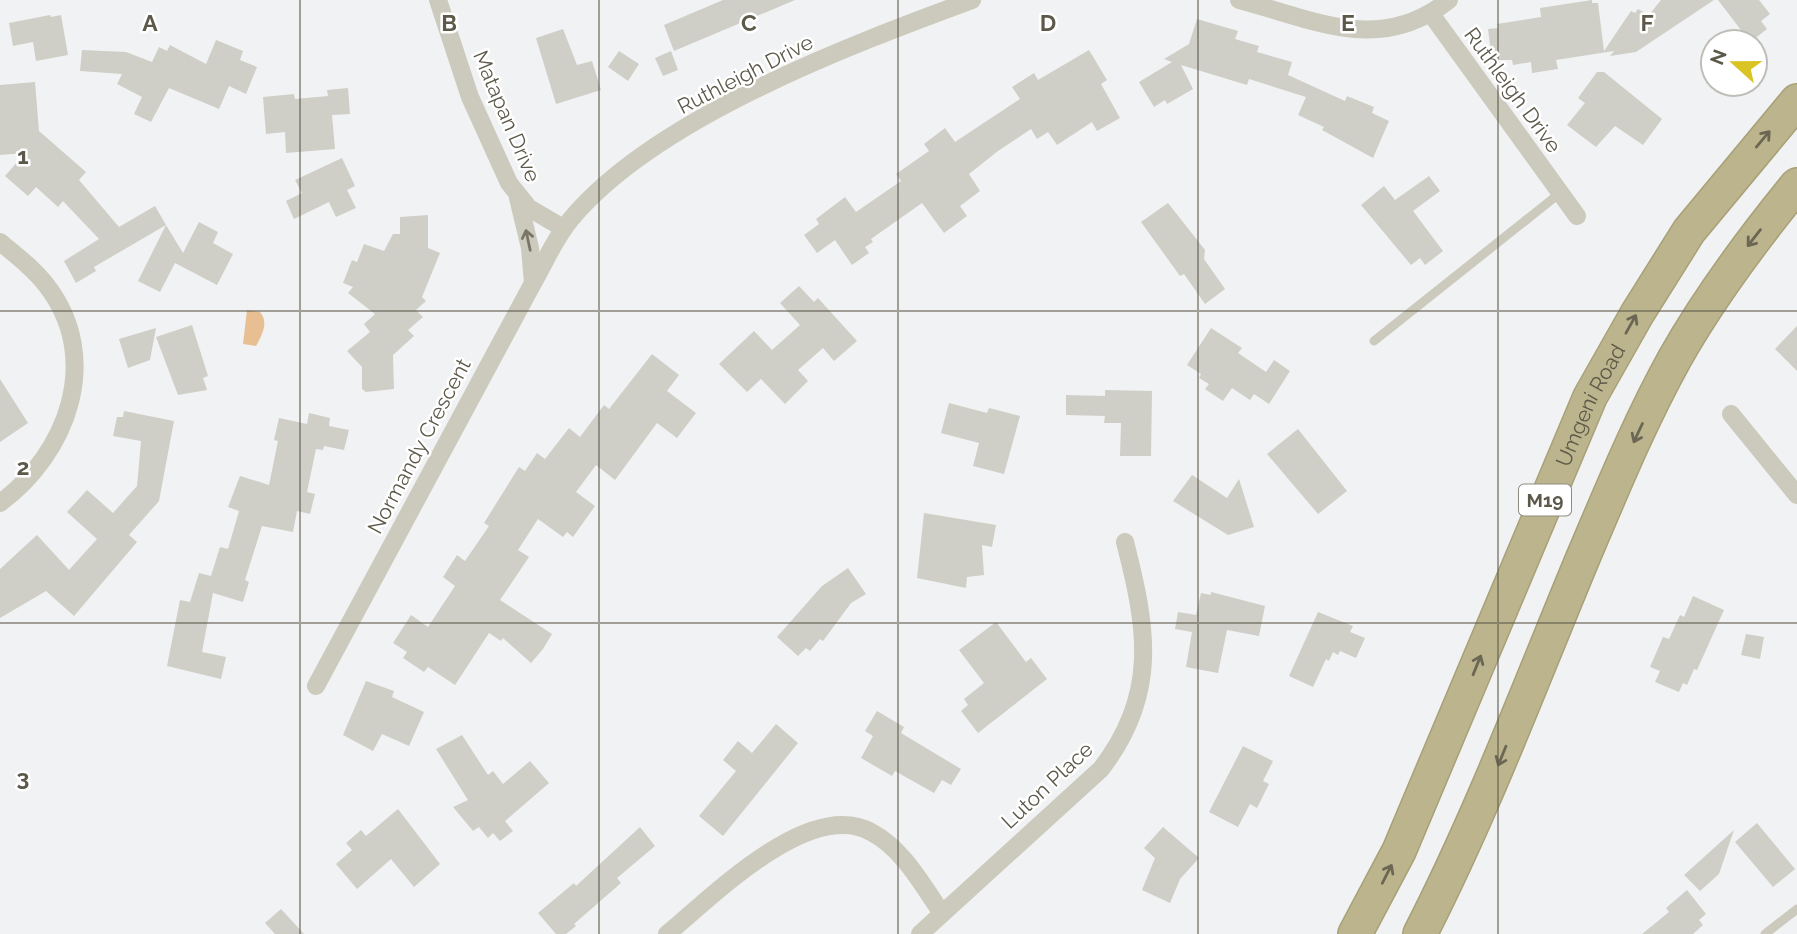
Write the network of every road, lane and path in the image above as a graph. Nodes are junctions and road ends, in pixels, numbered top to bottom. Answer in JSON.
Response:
{"nodes":[{"id":1,"x":438,"y":0,"type":"edge"},
{"id":2,"x":972,"y":0,"type":"edge"},
{"id":3,"x":1239,"y":0,"type":"edge"},
{"id":4,"x":1449,"y":0,"type":"edge"},
{"id":5,"x":1431,"y":15,"type":"junction"},
{"id":6,"x":1797,"y":101,"type":"edge"},
{"id":7,"x":1797,"y":185,"type":"edge"},
{"id":8,"x":1560,"y":193,"type":"junction"},
{"id":9,"x":518,"y":198,"type":"junction"},
{"id":10,"x":1577,"y":216,"type":"dead end"},
{"id":11,"x":563,"y":228,"type":"junction"},
{"id":12,"x":0,"y":242,"type":"edge"},
{"id":13,"x":533,"y":283,"type":"junction"},
{"id":14,"x":1374,"y":341,"type":"dead end"},
{"id":15,"x":1731,"y":414,"type":"dead end"},
{"id":16,"x":1797,"y":495,"type":"edge"},
{"id":17,"x":0,"y":503,"type":"edge"},
{"id":18,"x":1125,"y":542,"type":"dead end"},
{"id":19,"x":316,"y":686,"type":"dead end"},
{"id":20,"x":1797,"y":909,"type":"edge"},
{"id":21,"x":941,"y":912,"type":"junction"},
{"id":22,"x":667,"y":934,"type":"edge"},
{"id":23,"x":920,"y":934,"type":"edge"},
{"id":24,"x":1355,"y":934,"type":"edge"},
{"id":25,"x":1420,"y":934,"type":"edge"},
{"id":26,"x":1765,"y":934,"type":"edge"}],
"edges":[{"from":1,"to":9,"type":"street","name":"Matapan Drive"},
{"from":2,"to":11,"type":"street","name":"Ruthleigh Drive"},
{"from":3,"to":5,"type":"street"},
{"from":4,"to":5,"type":"street"},
{"from":5,"to":8,"type":"street","name":"Ruthleigh Drive"},
{"from":24,"to":6,"type":"highway","name":"Umgeni Road","number":"M19","one_way":true},
{"from":7,"to":25,"type":"highway","number":"M19","one_way":true},
{"from":8,"to":10,"type":"street","name":"Ruthleigh Drive"},
{"from":8,"to":14,"type":"lane"},
{"from":9,"to":11,"type":"street","name":"Matapan Drive"},
{"from":13,"to":9,"type":"street","one_way":true},
{"from":11,"to":13,"type":"street","name":"Normandy Crescent"},
{"from":12,"to":17,"type":"street"},
{"from":13,"to":19,"type":"street","name":"Normandy Crescent"},
{"from":15,"to":16,"type":"street"},
{"from":18,"to":21,"type":"street","name":"Luton Place"},
{"from":20,"to":26,"type":"lane"},
{"from":21,"to":22,"type":"street"},
{"from":21,"to":23,"type":"street","name":"Luton Place"}]}
